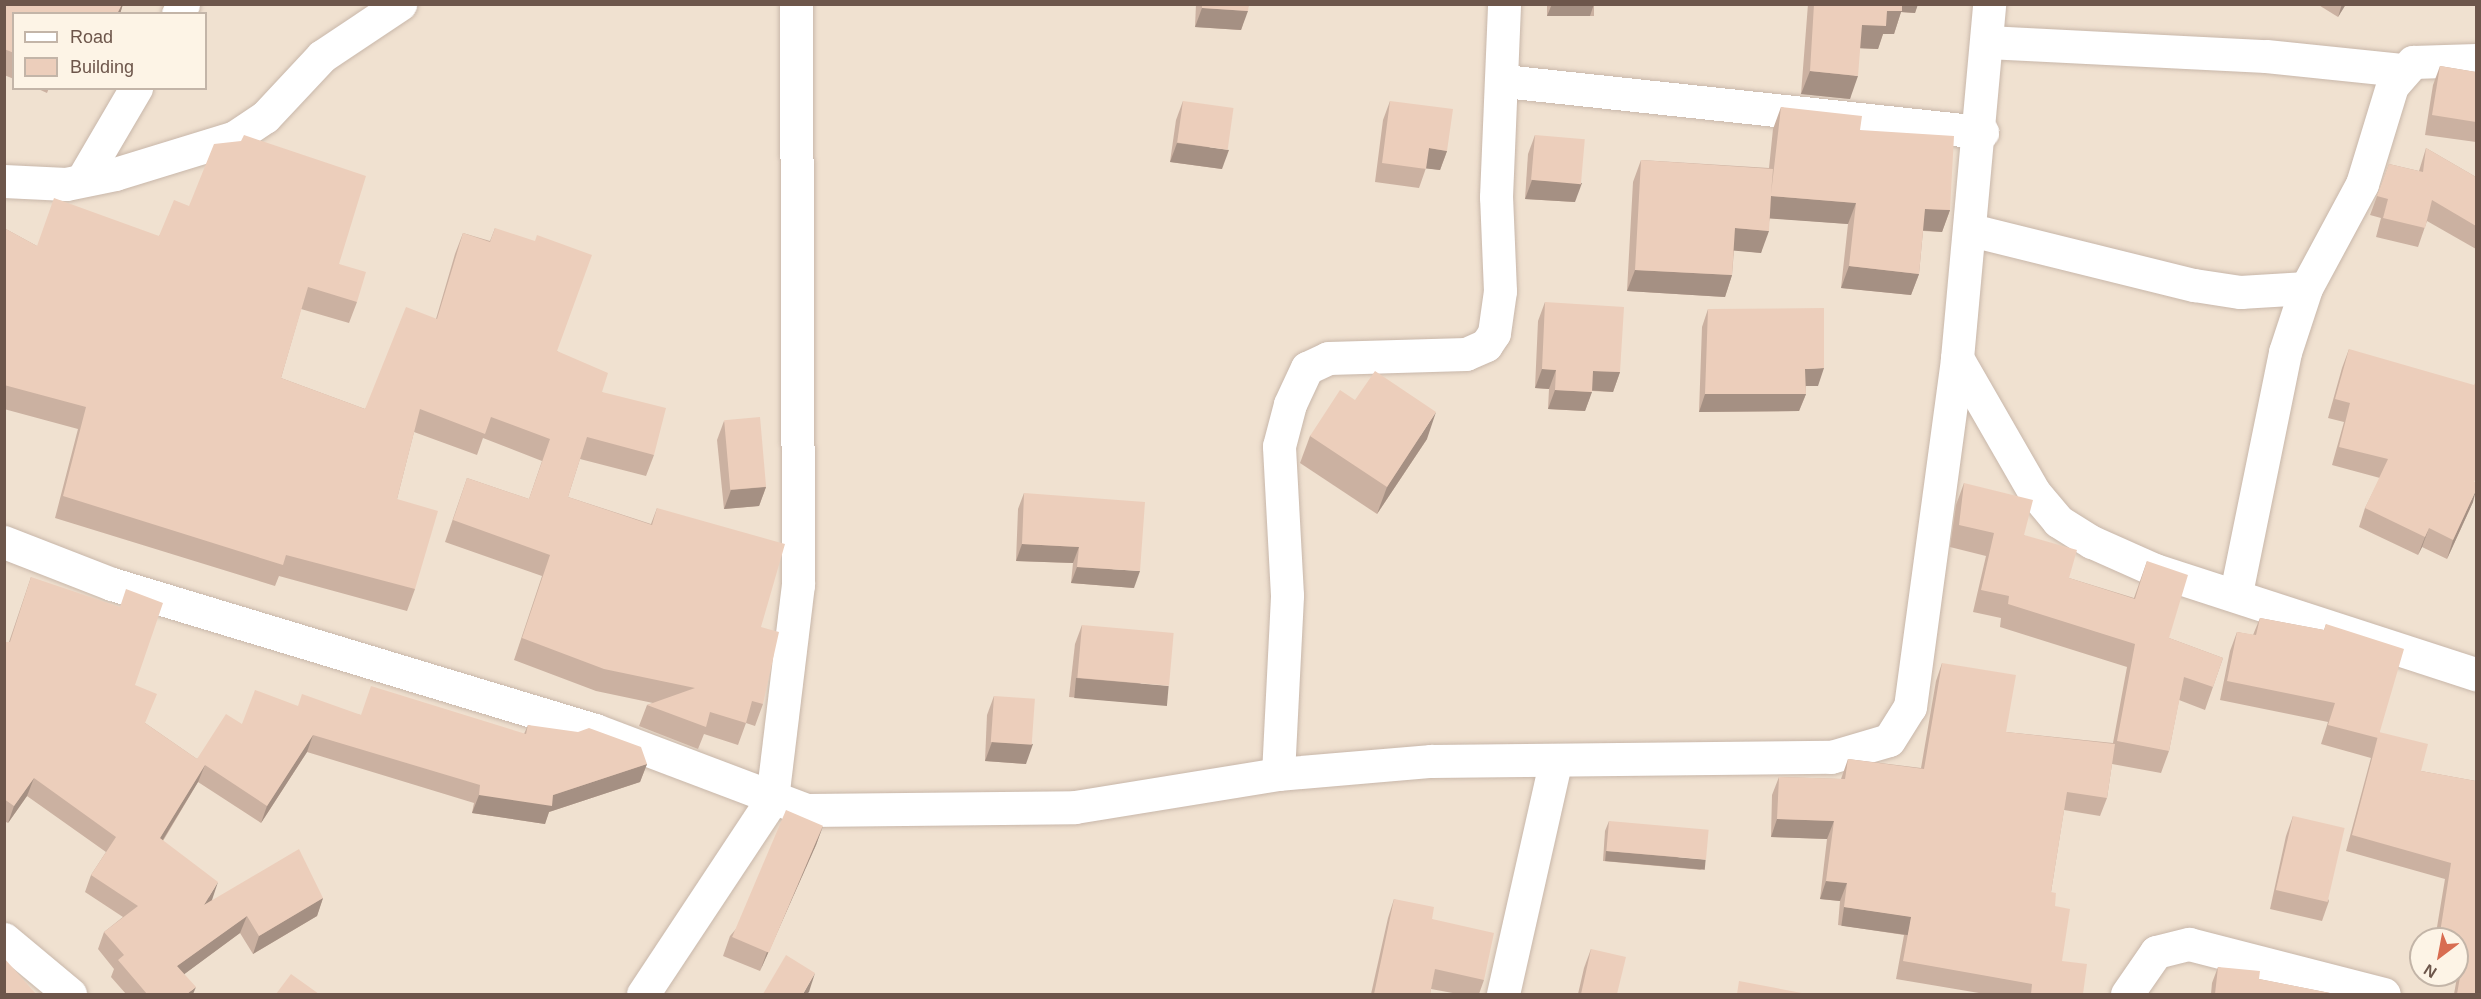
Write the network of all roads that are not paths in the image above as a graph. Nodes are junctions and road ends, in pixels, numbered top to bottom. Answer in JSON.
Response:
{"nodes":[{"id":1,"x":400,"y":4,"type":"edge"},
{"id":2,"x":796,"y":4,"type":"edge"},
{"id":3,"x":1504,"y":4,"type":"edge"},
{"id":4,"x":1989,"y":4,"type":"edge"},
{"id":5,"x":1987,"y":42,"type":"junction"},
{"id":6,"x":2476,"y":60,"type":"edge"},
{"id":7,"x":2401,"y":70,"type":"junction"},
{"id":8,"x":1504,"y":81,"type":"junction"},
{"id":9,"x":135,"y":90,"type":"edge"},
{"id":10,"x":1982,"y":132,"type":"junction"},
{"id":11,"x":4,"y":180,"type":"edge"},
{"id":12,"x":82,"y":180,"type":"junction"},
{"id":13,"x":1971,"y":230,"type":"junction"},
{"id":14,"x":2306,"y":288,"type":"junction"},
{"id":15,"x":1957,"y":358,"type":"junction"},
{"id":16,"x":4,"y":542,"type":"edge"},
{"id":17,"x":2236,"y":593,"type":"junction"},
{"id":18,"x":2476,"y":674,"type":"edge"},
{"id":19,"x":1555,"y":764,"type":"junction"},
{"id":20,"x":1278,"y":774,"type":"junction"},
{"id":21,"x":772,"y":799,"type":"junction"},
{"id":22,"x":4,"y":939,"type":"edge"},
{"id":23,"x":70,"y":994,"type":"edge"},
{"id":24,"x":643,"y":994,"type":"edge"},
{"id":25,"x":1503,"y":994,"type":"edge"},
{"id":26,"x":2127,"y":994,"type":"edge"},
{"id":27,"x":2384,"y":994,"type":"edge"}],
"edges":[{"from":1,"to":12,"type":"street"},
{"from":2,"to":21,"type":"street"},
{"from":3,"to":8,"type":"street"},
{"from":4,"to":5,"type":"street"},
{"from":5,"to":7,"type":"street"},
{"from":5,"to":10,"type":"street"},
{"from":6,"to":7,"type":"street"},
{"from":7,"to":14,"type":"street"},
{"from":8,"to":10,"type":"street"},
{"from":8,"to":20,"type":"street"},
{"from":9,"to":12,"type":"street"},
{"from":10,"to":13,"type":"street"},
{"from":11,"to":12,"type":"street"},
{"from":13,"to":14,"type":"street"},
{"from":13,"to":15,"type":"street"},
{"from":14,"to":17,"type":"street"},
{"from":15,"to":17,"type":"street"},
{"from":15,"to":19,"type":"street"},
{"from":16,"to":21,"type":"street"},
{"from":17,"to":18,"type":"street"},
{"from":19,"to":20,"type":"street"},
{"from":19,"to":25,"type":"street"},
{"from":20,"to":21,"type":"street"},
{"from":21,"to":24,"type":"street"},
{"from":22,"to":23,"type":"street"},
{"from":26,"to":27,"type":"street"}]}
